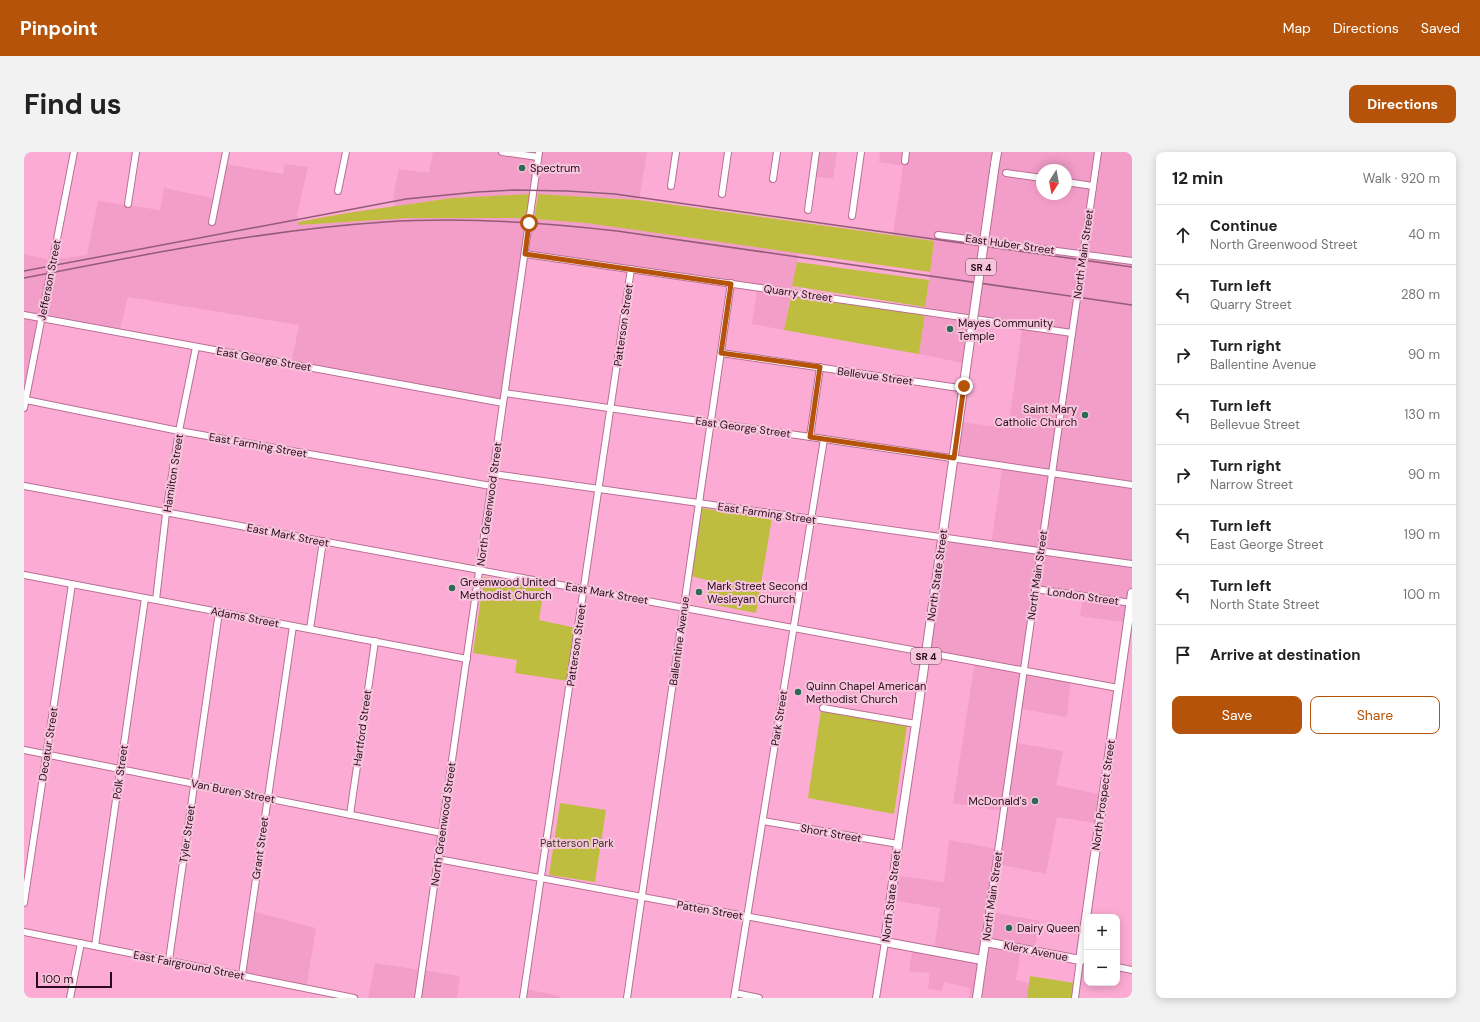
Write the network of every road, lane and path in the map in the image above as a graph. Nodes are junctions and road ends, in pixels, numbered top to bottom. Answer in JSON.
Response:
{"nodes":[{"id":1,"x":74,"y":152,"type":"edge"},
{"id":2,"x":136,"y":152,"type":"edge"},
{"id":3,"x":226,"y":152,"type":"edge"},
{"id":4,"x":346,"y":152,"type":"edge"},
{"id":5,"x":502,"y":152,"type":"edge"},
{"id":6,"x":676,"y":152,"type":"edge"},
{"id":7,"x":728,"y":152,"type":"edge"},
{"id":8,"x":777,"y":152,"type":"edge"},
{"id":9,"x":816,"y":152,"type":"edge"},
{"id":10,"x":861,"y":152,"type":"edge"},
{"id":11,"x":906,"y":152,"type":"edge"},
{"id":12,"x":997,"y":152,"type":"edge"},
{"id":13,"x":1098,"y":152,"type":"edge"},
{"id":14,"x":539,"y":155,"type":"edge"},
{"id":15,"x":905,"y":161,"type":"dead end"},
{"id":16,"x":1006,"y":173,"type":"dead end"},
{"id":17,"x":1036,"y":177,"type":"edge"},
{"id":18,"x":773,"y":179,"type":"dead end"},
{"id":19,"x":1072,"y":183,"type":"edge"},
{"id":20,"x":671,"y":186,"type":"dead end"},
{"id":21,"x":1093,"y":186,"type":"junction"},
{"id":22,"x":338,"y":191,"type":"dead end"},
{"id":23,"x":722,"y":194,"type":"dead end"},
{"id":24,"x":128,"y":204,"type":"dead end"},
{"id":25,"x":808,"y":210,"type":"dead end"},
{"id":26,"x":852,"y":216,"type":"dead end"},
{"id":27,"x":212,"y":222,"type":"dead end"},
{"id":28,"x":938,"y":235,"type":"dead end"},
{"id":29,"x":525,"y":254,"type":"junction"},
{"id":30,"x":1082,"y":254,"type":"junction"},
{"id":31,"x":1132,"y":261,"type":"edge"},
{"id":32,"x":631,"y":269,"type":"junction"},
{"id":33,"x":731,"y":284,"type":"junction"},
{"id":34,"x":24,"y":315,"type":"edge"},
{"id":35,"x":41,"y":318,"type":"junction"},
{"id":36,"x":1072,"y":333,"type":"junction"},
{"id":37,"x":196,"y":347,"type":"junction"},
{"id":38,"x":721,"y":353,"type":"junction"},
{"id":39,"x":820,"y":367,"type":"junction"},
{"id":40,"x":959,"y":388,"type":"dead end"},
{"id":41,"x":505,"y":393,"type":"junction"},
{"id":42,"x":26,"y":400,"type":"junction"},
{"id":43,"x":503,"y":403,"type":"junction"},
{"id":44,"x":24,"y":408,"type":"edge"},
{"id":45,"x":610,"y":408,"type":"junction"},
{"id":46,"x":711,"y":423,"type":"junction"},
{"id":47,"x":179,"y":431,"type":"junction"},
{"id":48,"x":810,"y":437,"type":"junction"},
{"id":49,"x":824,"y":438,"type":"junction"},
{"id":50,"x":954,"y":458,"type":"junction"},
{"id":51,"x":1052,"y":472,"type":"junction"},
{"id":52,"x":493,"y":474,"type":"junction"},
{"id":53,"x":1132,"y":485,"type":"edge"},
{"id":54,"x":24,"y":486,"type":"edge"},
{"id":55,"x":491,"y":486,"type":"junction"},
{"id":56,"x":599,"y":489,"type":"junction"},
{"id":57,"x":699,"y":503,"type":"junction"},
{"id":58,"x":166,"y":513,"type":"junction"},
{"id":59,"x":811,"y":519,"type":"junction"},
{"id":60,"x":942,"y":538,"type":"junction"},
{"id":61,"x":323,"y":541,"type":"junction"},
{"id":62,"x":1041,"y":552,"type":"junction"},
{"id":63,"x":1132,"y":564,"type":"edge"},
{"id":64,"x":480,"y":569,"type":"junction"},
{"id":65,"x":24,"y":575,"type":"edge"},
{"id":66,"x":72,"y":584,"type":"junction"},
{"id":67,"x":584,"y":589,"type":"junction"},
{"id":68,"x":1035,"y":589,"type":"junction"},
{"id":69,"x":1132,"y":593,"type":"edge"},
{"id":70,"x":145,"y":598,"type":"junction"},
{"id":71,"x":156,"y":600,"type":"junction"},
{"id":72,"x":1131,"y":603,"type":"edge"},
{"id":73,"x":684,"y":607,"type":"junction"},
{"id":74,"x":219,"y":612,"type":"junction"},
{"id":75,"x":292,"y":626,"type":"junction"},
{"id":76,"x":794,"y":627,"type":"junction"},
{"id":77,"x":310,"y":629,"type":"junction"},
{"id":78,"x":1129,"y":638,"type":"edge"},
{"id":79,"x":375,"y":641,"type":"junction"},
{"id":80,"x":926,"y":652,"type":"junction"},
{"id":81,"x":467,"y":658,"type":"junction"},
{"id":82,"x":1024,"y":670,"type":"junction"},
{"id":83,"x":1118,"y":688,"type":"junction"},
{"id":84,"x":823,"y":708,"type":"dead end"},
{"id":85,"x":916,"y":724,"type":"junction"},
{"id":86,"x":24,"y":750,"type":"edge"},
{"id":87,"x":46,"y":755,"type":"junction"},
{"id":88,"x":120,"y":769,"type":"junction"},
{"id":89,"x":194,"y":784,"type":"junction"},
{"id":90,"x":267,"y":798,"type":"junction"},
{"id":91,"x":350,"y":815,"type":"junction"},
{"id":92,"x":763,"y":821,"type":"junction"},
{"id":93,"x":442,"y":833,"type":"junction"},
{"id":94,"x":898,"y":844,"type":"junction"},
{"id":95,"x":438,"y":860,"type":"junction"},
{"id":96,"x":541,"y":879,"type":"junction"},
{"id":97,"x":642,"y":897,"type":"junction"},
{"id":98,"x":24,"y":903,"type":"edge"},
{"id":99,"x":747,"y":917,"type":"junction"},
{"id":100,"x":24,"y":932,"type":"edge"},
{"id":101,"x":885,"y":942,"type":"junction"},
{"id":102,"x":985,"y":942,"type":"junction"},
{"id":103,"x":81,"y":943,"type":"junction"},
{"id":104,"x":95,"y":946,"type":"junction"},
{"id":105,"x":1085,"y":950,"type":"edge"},
{"id":106,"x":169,"y":960,"type":"junction"},
{"id":107,"x":982,"y":960,"type":"junction"},
{"id":108,"x":1084,"y":960,"type":"edge"},
{"id":109,"x":1120,"y":968,"type":"edge"},
{"id":110,"x":1132,"y":970,"type":"edge"},
{"id":111,"x":242,"y":975,"type":"junction"},
{"id":112,"x":734,"y":996,"type":"edge"},
{"id":113,"x":70,"y":998,"type":"edge"},
{"id":114,"x":354,"y":998,"type":"edge"},
{"id":115,"x":418,"y":998,"type":"edge"},
{"id":116,"x":523,"y":998,"type":"edge"},
{"id":117,"x":627,"y":998,"type":"edge"},
{"id":118,"x":759,"y":998,"type":"edge"},
{"id":119,"x":876,"y":998,"type":"edge"},
{"id":120,"x":977,"y":998,"type":"edge"},
{"id":121,"x":1075,"y":998,"type":"edge"}],
"edges":[{"from":1,"to":35,"type":"street","name":"Jefferson Street"},
{"from":2,"to":24,"type":"street"},
{"from":3,"to":27,"type":"street"},
{"from":4,"to":22,"type":"street"},
{"from":5,"to":14,"type":"street"},
{"from":6,"to":20,"type":"street"},
{"from":7,"to":23,"type":"street"},
{"from":8,"to":18,"type":"street"},
{"from":9,"to":25,"type":"street"},
{"from":10,"to":26,"type":"street"},
{"from":11,"to":15,"type":"street"},
{"from":12,"to":50,"type":"main road","name":"North State Street","number":"SR 4","bridge":true},
{"from":13,"to":21,"type":"street","name":"North Main Street"},
{"from":14,"to":29,"type":"street","name":"North Greenwood Street"},
{"from":16,"to":17,"type":"street"},
{"from":19,"to":21,"type":"street"},
{"from":21,"to":30,"type":"street","name":"North Main Street"},
{"from":28,"to":30,"type":"street","name":"East Huber Street"},
{"from":29,"to":32,"type":"street","name":"Quarry Street"},
{"from":29,"to":41,"type":"street","name":"North Greenwood Street"},
{"from":30,"to":31,"type":"street","name":"East Huber Street"},
{"from":30,"to":36,"type":"street","name":"North Main Street"},
{"from":32,"to":33,"type":"street","name":"Quarry Street"},
{"from":32,"to":45,"type":"street","name":"Patterson Street"},
{"from":33,"to":36,"type":"street","name":"Quarry Street"},
{"from":33,"to":38,"type":"street","name":"Ballentine Avenue"},
{"from":34,"to":35,"type":"street","name":"East George Street"},
{"from":35,"to":37,"type":"street","name":"East George Street"},
{"from":35,"to":42,"type":"street","name":"Jefferson Street"},
{"from":36,"to":51,"type":"street","name":"North Main Street"},
{"from":37,"to":43,"type":"street","name":"East George Street"},
{"from":37,"to":47,"type":"street","name":"Hamilton Street"},
{"from":38,"to":39,"type":"street","name":"Bellevue Street"},
{"from":38,"to":46,"type":"street","name":"Ballentine Avenue"},
{"from":39,"to":40,"type":"street","name":"Bellevue Street"},
{"from":39,"to":48,"type":"street"},
{"from":41,"to":43,"type":"street","name":"North Greenwood Street"},
{"from":41,"to":45,"type":"street","name":"East George Street"},
{"from":42,"to":44,"type":"street","name":"Jefferson Street"},
{"from":42,"to":47,"type":"street","name":"East Farming Street"},
{"from":43,"to":52,"type":"street","name":"North Greenwood Street"},
{"from":45,"to":46,"type":"street","name":"East George Street"},
{"from":45,"to":56,"type":"street","name":"Patterson Street"},
{"from":46,"to":48,"type":"street","name":"East George Street"},
{"from":46,"to":57,"type":"street","name":"Ballentine Avenue"},
{"from":47,"to":55,"type":"street","name":"East Farming Street"},
{"from":47,"to":58,"type":"street","name":"Hamilton Street"},
{"from":48,"to":49,"type":"street","name":"East George Street"},
{"from":49,"to":50,"type":"street","name":"East George Street"},
{"from":49,"to":59,"type":"street","name":"Park Street"},
{"from":50,"to":51,"type":"street","name":"East George Street"},
{"from":50,"to":60,"type":"main road","name":"North State Street","number":"SR 4"},
{"from":51,"to":53,"type":"street","name":"East George Street"},
{"from":51,"to":62,"type":"street","name":"North Main Street"},
{"from":52,"to":55,"type":"street","name":"North Greenwood Street"},
{"from":52,"to":56,"type":"street","name":"East Farming Street"},
{"from":54,"to":58,"type":"street","name":"East Mark Street"},
{"from":55,"to":64,"type":"street","name":"North Greenwood Street"},
{"from":56,"to":57,"type":"street","name":"East Farming Street"},
{"from":56,"to":67,"type":"street","name":"Patterson Street"},
{"from":57,"to":59,"type":"street","name":"East Farming Street"},
{"from":57,"to":73,"type":"street","name":"Ballentine Avenue"},
{"from":58,"to":61,"type":"street","name":"East Mark Street"},
{"from":58,"to":71,"type":"street","name":"Hamilton Street"},
{"from":59,"to":60,"type":"street","name":"East Farming Street"},
{"from":59,"to":76,"type":"street","name":"Park Street"},
{"from":60,"to":62,"type":"street","name":"East Farming Street"},
{"from":60,"to":80,"type":"main road","name":"North State Street","number":"SR 4"},
{"from":61,"to":64,"type":"street","name":"East Mark Street"},
{"from":61,"to":77,"type":"street"},
{"from":62,"to":63,"type":"street","name":"East Farming Street"},
{"from":62,"to":68,"type":"street","name":"North Main Street"},
{"from":64,"to":67,"type":"street","name":"East Mark Street"},
{"from":64,"to":81,"type":"street","name":"North Greenwood Street"},
{"from":65,"to":66,"type":"street","name":"Adams Street"},
{"from":66,"to":70,"type":"street","name":"Adams Street"},
{"from":66,"to":87,"type":"street","name":"Decatur Street"},
{"from":67,"to":73,"type":"street","name":"East Mark Street"},
{"from":67,"to":96,"type":"street","name":"Patterson Street"},
{"from":68,"to":72,"type":"street","name":"London Street"},
{"from":68,"to":82,"type":"street","name":"North Main Street"},
{"from":69,"to":72,"type":"main road","name":"North Prospect Street"},
{"from":70,"to":71,"type":"street","name":"Adams Street"},
{"from":70,"to":88,"type":"street","name":"Polk Street"},
{"from":71,"to":74,"type":"street","name":"Adams Street"},
{"from":72,"to":78,"type":"main road","name":"North Prospect Street"},
{"from":73,"to":76,"type":"street","name":"East Mark Street"},
{"from":73,"to":97,"type":"street","name":"Ballentine Avenue"},
{"from":74,"to":75,"type":"street","name":"Adams Street"},
{"from":74,"to":89,"type":"street","name":"Tyler Street"},
{"from":75,"to":77,"type":"street","name":"Adams Street"},
{"from":75,"to":90,"type":"street","name":"Grant Street"},
{"from":76,"to":80,"type":"street","name":"East Mark Street"},
{"from":76,"to":92,"type":"street","name":"Park Street"},
{"from":77,"to":79,"type":"street","name":"Adams Street"},
{"from":78,"to":83,"type":"main road","name":"North Prospect Street"},
{"from":79,"to":81,"type":"street","name":"Adams Street"},
{"from":79,"to":91,"type":"street","name":"Hartford Street"},
{"from":80,"to":82,"type":"street","name":"East Mark Street"},
{"from":80,"to":85,"type":"main road","name":"North State Street","number":"SR 4"},
{"from":81,"to":93,"type":"street","name":"North Greenwood Street"},
{"from":82,"to":83,"type":"street","name":"East Mark Street"},
{"from":82,"to":102,"type":"street","name":"North Main Street"},
{"from":83,"to":105,"type":"main road","name":"North Prospect Street"},
{"from":84,"to":85,"type":"street"},
{"from":85,"to":94,"type":"main road","name":"North State Street","number":"SR 4"},
{"from":86,"to":87,"type":"street","name":"Van Buren Street"},
{"from":87,"to":88,"type":"street","name":"Van Buren Street"},
{"from":87,"to":98,"type":"street","name":"Decatur Street"},
{"from":88,"to":89,"type":"street","name":"Van Buren Street"},
{"from":88,"to":104,"type":"street","name":"Polk Street"},
{"from":89,"to":90,"type":"street","name":"Van Buren Street"},
{"from":89,"to":106,"type":"street","name":"Tyler Street"},
{"from":90,"to":91,"type":"street","name":"Van Buren Street"},
{"from":90,"to":111,"type":"street","name":"Grant Street"},
{"from":91,"to":93,"type":"street","name":"Van Buren Street"},
{"from":92,"to":94,"type":"street","name":"Short Street"},
{"from":92,"to":99,"type":"street","name":"Park Street"},
{"from":93,"to":95,"type":"street","name":"North Greenwood Street"},
{"from":94,"to":101,"type":"main road","name":"North State Street","number":"SR 4"},
{"from":95,"to":96,"type":"street","name":"Patten Street"},
{"from":95,"to":115,"type":"street","name":"North Greenwood Street"},
{"from":96,"to":97,"type":"street","name":"Patten Street"},
{"from":96,"to":116,"type":"street","name":"Patterson Street"},
{"from":97,"to":99,"type":"street","name":"Patten Street"},
{"from":97,"to":117,"type":"street","name":"Ballentine Avenue"},
{"from":99,"to":101,"type":"street","name":"Patten Street"},
{"from":99,"to":112,"type":"street","name":"Park Street"},
{"from":100,"to":103,"type":"street","name":"East Fairground Street"},
{"from":101,"to":107,"type":"main road","name":"Patten Street"},
{"from":101,"to":119,"type":"street","name":"North State Street"},
{"from":102,"to":107,"type":"main road","name":"North Main Street"},
{"from":102,"to":108,"type":"main road","name":"Klerx Avenue"},
{"from":103,"to":104,"type":"street","name":"East Fairground Street"},
{"from":103,"to":113,"type":"street"},
{"from":104,"to":106,"type":"street","name":"East Fairground Street"},
{"from":106,"to":111,"type":"street","name":"East Fairground Street"},
{"from":107,"to":120,"type":"main road","name":"North Main Street"},
{"from":108,"to":121,"type":"street","name":"North Prospect Street"},
{"from":109,"to":110,"type":"street"},
{"from":111,"to":114,"type":"street","name":"East Fairground Street"},
{"from":112,"to":118,"type":"street"}]}
